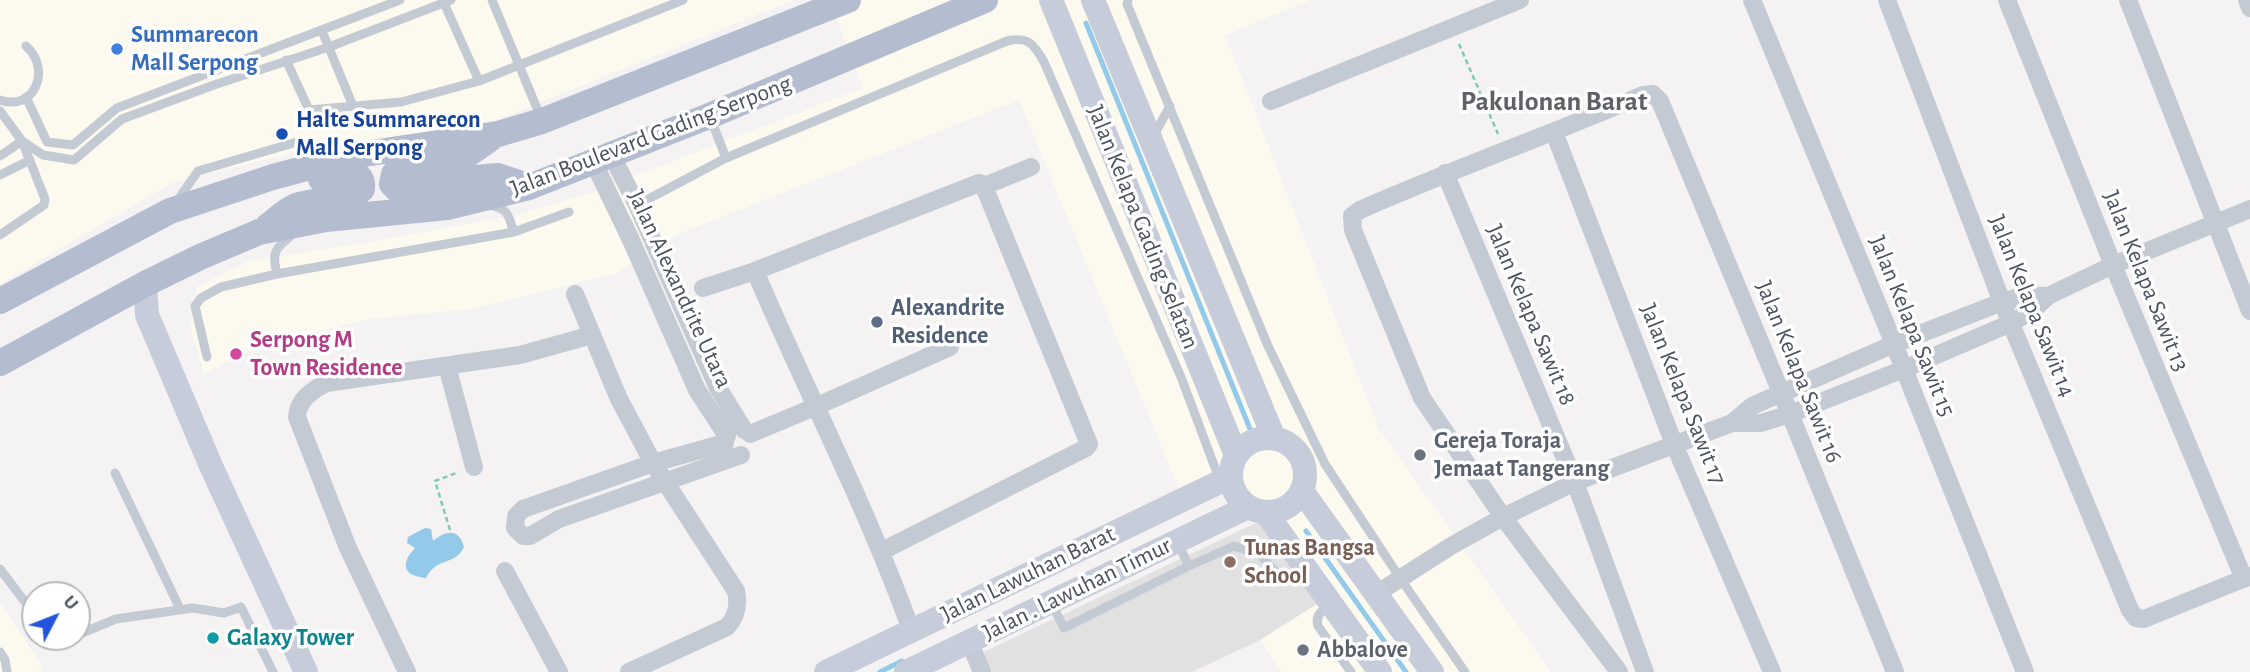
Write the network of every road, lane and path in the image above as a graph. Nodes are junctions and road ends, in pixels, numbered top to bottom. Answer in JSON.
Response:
{"nodes":[{"id":1,"x":400,"y":0,"type":"edge"},
{"id":2,"x":492,"y":0,"type":"edge"},
{"id":3,"x":683,"y":0,"type":"edge"},
{"id":4,"x":848,"y":0,"type":"edge"},
{"id":5,"x":985,"y":0,"type":"edge"},
{"id":6,"x":1051,"y":0,"type":"edge"},
{"id":7,"x":1093,"y":0,"type":"edge"},
{"id":8,"x":1128,"y":0,"type":"edge"},
{"id":9,"x":1520,"y":0,"type":"edge"},
{"id":10,"x":1752,"y":0,"type":"edge"},
{"id":11,"x":2007,"y":0,"type":"edge"},
{"id":12,"x":2128,"y":0,"type":"edge"},
{"id":13,"x":2247,"y":0,"type":"edge"},
{"id":14,"x":447,"y":1,"type":"edge"},
{"id":15,"x":1886,"y":1,"type":"edge"},
{"id":16,"x":2250,"y":8,"type":"edge"},
{"id":17,"x":1452,"y":27,"type":"junction"},
{"id":18,"x":322,"y":31,"type":"junction"},
{"id":19,"x":26,"y":46,"type":"dead end"},
{"id":20,"x":329,"y":47,"type":"junction"},
{"id":21,"x":260,"y":53,"type":"junction"},
{"id":22,"x":286,"y":60,"type":"junction"},
{"id":23,"x":519,"y":65,"type":"junction"},
{"id":24,"x":266,"y":67,"type":"junction"},
{"id":25,"x":480,"y":81,"type":"junction"},
{"id":26,"x":26,"y":97,"type":"junction"},
{"id":27,"x":0,"y":100,"type":"edge"},
{"id":28,"x":1271,"y":101,"type":"dead end"},
{"id":29,"x":353,"y":106,"type":"junction"},
{"id":30,"x":1170,"y":106,"type":"junction"},
{"id":31,"x":117,"y":108,"type":"junction"},
{"id":32,"x":0,"y":111,"type":"edge"},
{"id":33,"x":709,"y":116,"type":"junction"},
{"id":34,"x":122,"y":119,"type":"junction"},
{"id":35,"x":542,"y":121,"type":"junction"},
{"id":36,"x":1554,"y":132,"type":"junction"},
{"id":37,"x":498,"y":134,"type":"junction"},
{"id":38,"x":1150,"y":140,"type":"junction"},
{"id":39,"x":22,"y":141,"type":"junction"},
{"id":40,"x":1504,"y":150,"type":"junction"},
{"id":41,"x":0,"y":156,"type":"edge"},
{"id":42,"x":351,"y":156,"type":"junction"},
{"id":43,"x":602,"y":158,"type":"junction"},
{"id":44,"x":726,"y":158,"type":"junction"},
{"id":45,"x":30,"y":160,"type":"junction"},
{"id":46,"x":1031,"y":167,"type":"dead end"},
{"id":47,"x":1445,"y":173,"type":"junction"},
{"id":48,"x":0,"y":174,"type":"edge"},
{"id":49,"x":984,"y":186,"type":"junction"},
{"id":50,"x":529,"y":187,"type":"junction"},
{"id":51,"x":234,"y":190,"type":"junction"},
{"id":52,"x":474,"y":201,"type":"junction"},
{"id":53,"x":637,"y":205,"type":"junction"},
{"id":54,"x":2250,"y":209,"type":"edge"},
{"id":55,"x":170,"y":211,"type":"junction"},
{"id":56,"x":569,"y":212,"type":"dead end"},
{"id":57,"x":2215,"y":222,"type":"junction"},
{"id":58,"x":307,"y":223,"type":"junction"},
{"id":59,"x":259,"y":232,"type":"junction"},
{"id":60,"x":514,"y":232,"type":"junction"},
{"id":61,"x":0,"y":234,"type":"edge"},
{"id":62,"x":2113,"y":265,"type":"junction"},
{"id":63,"x":755,"y":271,"type":"junction"},
{"id":64,"x":278,"y":274,"type":"junction"},
{"id":65,"x":704,"y":288,"type":"dead end"},
{"id":66,"x":134,"y":290,"type":"junction"},
{"id":67,"x":575,"y":294,"type":"dead end"},
{"id":68,"x":2048,"y":296,"type":"junction"},
{"id":69,"x":0,"y":300,"type":"edge"},
{"id":70,"x":2002,"y":302,"type":"junction"},
{"id":71,"x":2250,"y":311,"type":"edge"},
{"id":72,"x":2011,"y":323,"type":"junction"},
{"id":73,"x":592,"y":335,"type":"junction"},
{"id":74,"x":1894,"y":344,"type":"junction"},
{"id":75,"x":950,"y":347,"type":"dead end"},
{"id":76,"x":207,"y":357,"type":"dead end"},
{"id":77,"x":0,"y":363,"type":"edge"},
{"id":78,"x":447,"y":366,"type":"junction"},
{"id":79,"x":1904,"y":369,"type":"junction"},
{"id":80,"x":1191,"y":373,"type":"junction"},
{"id":81,"x":1781,"y":392,"type":"junction"},
{"id":82,"x":817,"y":407,"type":"junction"},
{"id":83,"x":1790,"y":414,"type":"junction"},
{"id":84,"x":1732,"y":423,"type":"junction"},
{"id":85,"x":737,"y":436,"type":"junction"},
{"id":86,"x":1274,"y":438,"type":"junction"},
{"id":87,"x":1674,"y":444,"type":"junction"},
{"id":88,"x":653,"y":463,"type":"junction"},
{"id":89,"x":474,"y":467,"type":"joint"},
{"id":90,"x":1229,"y":471,"type":"junction"},
{"id":91,"x":115,"y":473,"type":"dead end"},
{"id":92,"x":666,"y":482,"type":"junction"},
{"id":93,"x":1575,"y":482,"type":"junction"},
{"id":94,"x":1302,"y":491,"type":"junction"},
{"id":95,"x":1257,"y":510,"type":"junction"},
{"id":96,"x":1503,"y":517,"type":"junction"},
{"id":97,"x":450,"y":530,"type":"dead end"},
{"id":98,"x":1176,"y":541,"type":"junction"},
{"id":99,"x":881,"y":551,"type":"junction"},
{"id":100,"x":1189,"y":566,"type":"junction"},
{"id":101,"x":1304,"y":566,"type":"junction"},
{"id":102,"x":0,"y":569,"type":"edge"},
{"id":103,"x":505,"y":570,"type":"dead end"},
{"id":104,"x":1400,"y":578,"type":"junction"},
{"id":105,"x":2247,"y":578,"type":"edge"},
{"id":106,"x":1376,"y":594,"type":"junction"},
{"id":107,"x":21,"y":597,"type":"edge"},
{"id":108,"x":1051,"y":601,"type":"junction"},
{"id":109,"x":1332,"y":605,"type":"junction"},
{"id":110,"x":180,"y":609,"type":"junction"},
{"id":111,"x":91,"y":629,"type":"edge"},
{"id":112,"x":911,"y":630,"type":"junction"},
{"id":113,"x":969,"y":641,"type":"junction"},
{"id":114,"x":0,"y":652,"type":"edge"},
{"id":115,"x":7,"y":672,"type":"edge"},
{"id":116,"x":273,"y":672,"type":"edge"},
{"id":117,"x":306,"y":672,"type":"edge"},
{"id":118,"x":407,"y":672,"type":"edge"},
{"id":119,"x":559,"y":672,"type":"edge"},
{"id":120,"x":629,"y":672,"type":"edge"},
{"id":121,"x":826,"y":672,"type":"edge"},
{"id":122,"x":906,"y":672,"type":"edge"},
{"id":123,"x":982,"y":672,"type":"edge"},
{"id":124,"x":1351,"y":672,"type":"edge"},
{"id":125,"x":1380,"y":672,"type":"edge"},
{"id":126,"x":1432,"y":672,"type":"edge"},
{"id":127,"x":1465,"y":672,"type":"edge"},
{"id":128,"x":1619,"y":672,"type":"edge"},
{"id":129,"x":1646,"y":672,"type":"edge"},
{"id":130,"x":1772,"y":672,"type":"edge"},
{"id":131,"x":1895,"y":672,"type":"edge"},
{"id":132,"x":2025,"y":672,"type":"edge"}],
"edges":[{"from":1,"to":18,"type":"lane"},
{"from":2,"to":23,"type":"lane"},
{"from":3,"to":23,"type":"lane"},
{"from":4,"to":35,"type":"main road"},
{"from":5,"to":33,"type":"main road","name":"Jalan Boulevard Gading Serpong"},
{"from":6,"to":80,"type":"street","name":"Jalan Kelapa Gading Selatan"},
{"from":7,"to":38,"type":"street","name":"Jalan Kelapa Gading Selatan"},
{"from":8,"to":30,"type":"lane"},
{"from":9,"to":17,"type":"street"},
{"from":10,"to":74,"type":"street","name":"Jalan Kelapa Sawit 15"},
{"from":11,"to":62,"type":"street","name":"Jalan Kelapa Sawit 13"},
{"from":12,"to":57,"type":"street"},
{"from":13,"to":16,"type":"street"},
{"from":14,"to":20,"type":"lane"},
{"from":14,"to":25,"type":"lane"},
{"from":15,"to":70,"type":"street","name":"Jalan Kelapa Sawit 14"},
{"from":17,"to":28,"type":"street"},
{"from":17,"to":40,"type":"path"},
{"from":18,"to":20,"type":"lane"},
{"from":18,"to":21,"type":"lane"},
{"from":19,"to":26,"type":"lane"},
{"from":20,"to":22,"type":"lane"},
{"from":20,"to":29,"type":"lane"},
{"from":21,"to":24,"type":"lane"},
{"from":21,"to":31,"type":"lane"},
{"from":22,"to":24,"type":"lane"},
{"from":22,"to":29,"type":"lane"},
{"from":23,"to":25,"type":"lane"},
{"from":23,"to":35,"type":"lane"},
{"from":24,"to":34,"type":"lane"},
{"from":25,"to":29,"type":"lane"},
{"from":26,"to":27,"type":"lane"},
{"from":26,"to":31,"type":"lane"},
{"from":30,"to":38,"type":"lane"},
{"from":30,"to":104,"type":"lane"},
{"from":31,"to":34,"type":"lane"},
{"from":32,"to":39,"type":"lane"},
{"from":33,"to":43,"type":"main road","name":"Jalan Boulevard Gading Serpong"},
{"from":33,"to":44,"type":"lane"},
{"from":34,"to":39,"type":"lane"},
{"from":35,"to":37,"type":"main road"},
{"from":36,"to":40,"type":"street"},
{"from":36,"to":81,"type":"street","name":"Jalan Kelapa Sawit 16"},
{"from":36,"to":87,"type":"street","name":"Jalan Kelapa Sawit 17"},
{"from":37,"to":42,"type":"main road"},
{"from":37,"to":50,"type":"main road"},
{"from":38,"to":86,"type":"street","name":"Jalan Kelapa Gading Selatan"},
{"from":39,"to":41,"type":"lane"},
{"from":39,"to":45,"type":"lane"},
{"from":40,"to":47,"type":"street"},
{"from":42,"to":51,"type":"main road"},
{"from":42,"to":55,"type":"lane"},
{"from":43,"to":50,"type":"main road","name":"Jalan Boulevard Gading Serpong"},
{"from":43,"to":53,"type":"street","name":"Jalan Alexandrite Utara"},
{"from":43,"to":85,"type":"street","name":"Jalan Alexandrite Utara"},
{"from":44,"to":53,"type":"lane"},
{"from":44,"to":80,"type":"lane"},
{"from":45,"to":48,"type":"lane"},
{"from":45,"to":61,"type":"lane"},
{"from":46,"to":49,"type":"street"},
{"from":47,"to":93,"type":"street","name":"Jalan Kelapa Sawit 18"},
{"from":47,"to":96,"type":"street"},
{"from":49,"to":63,"type":"street"},
{"from":49,"to":99,"type":"street"},
{"from":50,"to":52,"type":"main road","name":"Jalan Boulevard Gading Serpong"},
{"from":51,"to":55,"type":"main road"},
{"from":51,"to":59,"type":"main road"},
{"from":52,"to":58,"type":"main road","name":"Jalan Boulevard Gading Serpong"},
{"from":52,"to":60,"type":"lane"},
{"from":53,"to":85,"type":"street","name":"Jalan Alexandrite Utara"},
{"from":54,"to":57,"type":"street"},
{"from":55,"to":69,"type":"main road"},
{"from":56,"to":60,"type":"lane"},
{"from":57,"to":62,"type":"street"},
{"from":57,"to":71,"type":"street"},
{"from":58,"to":59,"type":"main road","name":"Jalan Boulevard Gading Serpong"},
{"from":58,"to":64,"type":"lane"},
{"from":59,"to":66,"type":"main road","name":"Jalan Boulevard Gading Serpong"},
{"from":60,"to":64,"type":"lane"},
{"from":62,"to":68,"type":"street"},
{"from":62,"to":105,"type":"street","name":"Jalan Kelapa Sawit 13"},
{"from":63,"to":65,"type":"street"},
{"from":63,"to":82,"type":"street"},
{"from":64,"to":76,"type":"lane"},
{"from":66,"to":77,"type":"main road","name":"Jalan Boulevard Gading Serpong"},
{"from":66,"to":117,"type":"street"},
{"from":67,"to":73,"type":"street"},
{"from":68,"to":70,"type":"street"},
{"from":68,"to":72,"type":"street"},
{"from":70,"to":72,"type":"street","name":"Jalan Kelapa Sawit 14"},
{"from":70,"to":74,"type":"street"},
{"from":72,"to":79,"type":"street"},
{"from":72,"to":105,"type":"street","name":"Jalan Kelapa Sawit 14"},
{"from":73,"to":78,"type":"street"},
{"from":73,"to":88,"type":"street"},
{"from":74,"to":79,"type":"street","name":"Jalan Kelapa Sawit 15"},
{"from":74,"to":81,"type":"street"},
{"from":75,"to":82,"type":"street"},
{"from":78,"to":89,"type":"street"},
{"from":78,"to":118,"type":"street"},
{"from":79,"to":83,"type":"street"},
{"from":79,"to":132,"type":"street","name":"Jalan Kelapa Sawit 15"},
{"from":80,"to":90,"type":"street","name":"Jalan Kelapa Gading Selatan"},
{"from":81,"to":83,"type":"street","name":"Jalan Kelapa Sawit 16"},
{"from":81,"to":84,"type":"street"},
{"from":82,"to":85,"type":"street"},
{"from":82,"to":99,"type":"street"},
{"from":83,"to":84,"type":"street"},
{"from":83,"to":131,"type":"street","name":"Jalan Kelapa Sawit 16"},
{"from":84,"to":87,"type":"street"},
{"from":85,"to":88,"type":"street"},
{"from":85,"to":92,"type":"street"},
{"from":86,"to":90,"type":"street"},
{"from":86,"to":94,"type":"street"},
{"from":87,"to":93,"type":"street"},
{"from":87,"to":130,"type":"street","name":"Jalan Kelapa Sawit 17"},
{"from":88,"to":92,"type":"street"},
{"from":88,"to":92,"type":"street"},
{"from":89,"to":97,"type":"path"},
{"from":90,"to":95,"type":"street"},
{"from":90,"to":112,"type":"street","name":"Jalan Lawuhan Barat"},
{"from":91,"to":110,"type":"lane"},
{"from":92,"to":120,"type":"street"},
{"from":93,"to":96,"type":"street"},
{"from":93,"to":129,"type":"street","name":"Jalan Kelapa Sawit 18"},
{"from":94,"to":95,"type":"street"},
{"from":94,"to":106,"type":"street"},
{"from":95,"to":98,"type":"street","name":"Jalan . Lawuhan Timur"},
{"from":95,"to":101,"type":"street"},
{"from":96,"to":104,"type":"street"},
{"from":96,"to":128,"type":"street"},
{"from":98,"to":100,"type":"lane"},
{"from":98,"to":108,"type":"street","name":"Jalan . Lawuhan Timur"},
{"from":99,"to":112,"type":"street"},
{"from":100,"to":101,"type":"lane"},
{"from":100,"to":108,"type":"lane"},
{"from":101,"to":109,"type":"street"},
{"from":102,"to":107,"type":"lane"},
{"from":103,"to":119,"type":"street"},
{"from":104,"to":106,"type":"street"},
{"from":104,"to":127,"type":"lane"},
{"from":106,"to":126,"type":"street"},
{"from":108,"to":113,"type":"street","name":"Jalan . Lawuhan Timur"},
{"from":109,"to":124,"type":"lane"},
{"from":109,"to":125,"type":"street"},
{"from":110,"to":111,"type":"lane"},
{"from":110,"to":116,"type":"lane"},
{"from":112,"to":121,"type":"street","name":"Jalan Lawuhan Barat"},
{"from":113,"to":122,"type":"street","name":"Jalan . Lawuhan Timur"},
{"from":113,"to":123,"type":"street"},
{"from":114,"to":115,"type":"lane"}]}
